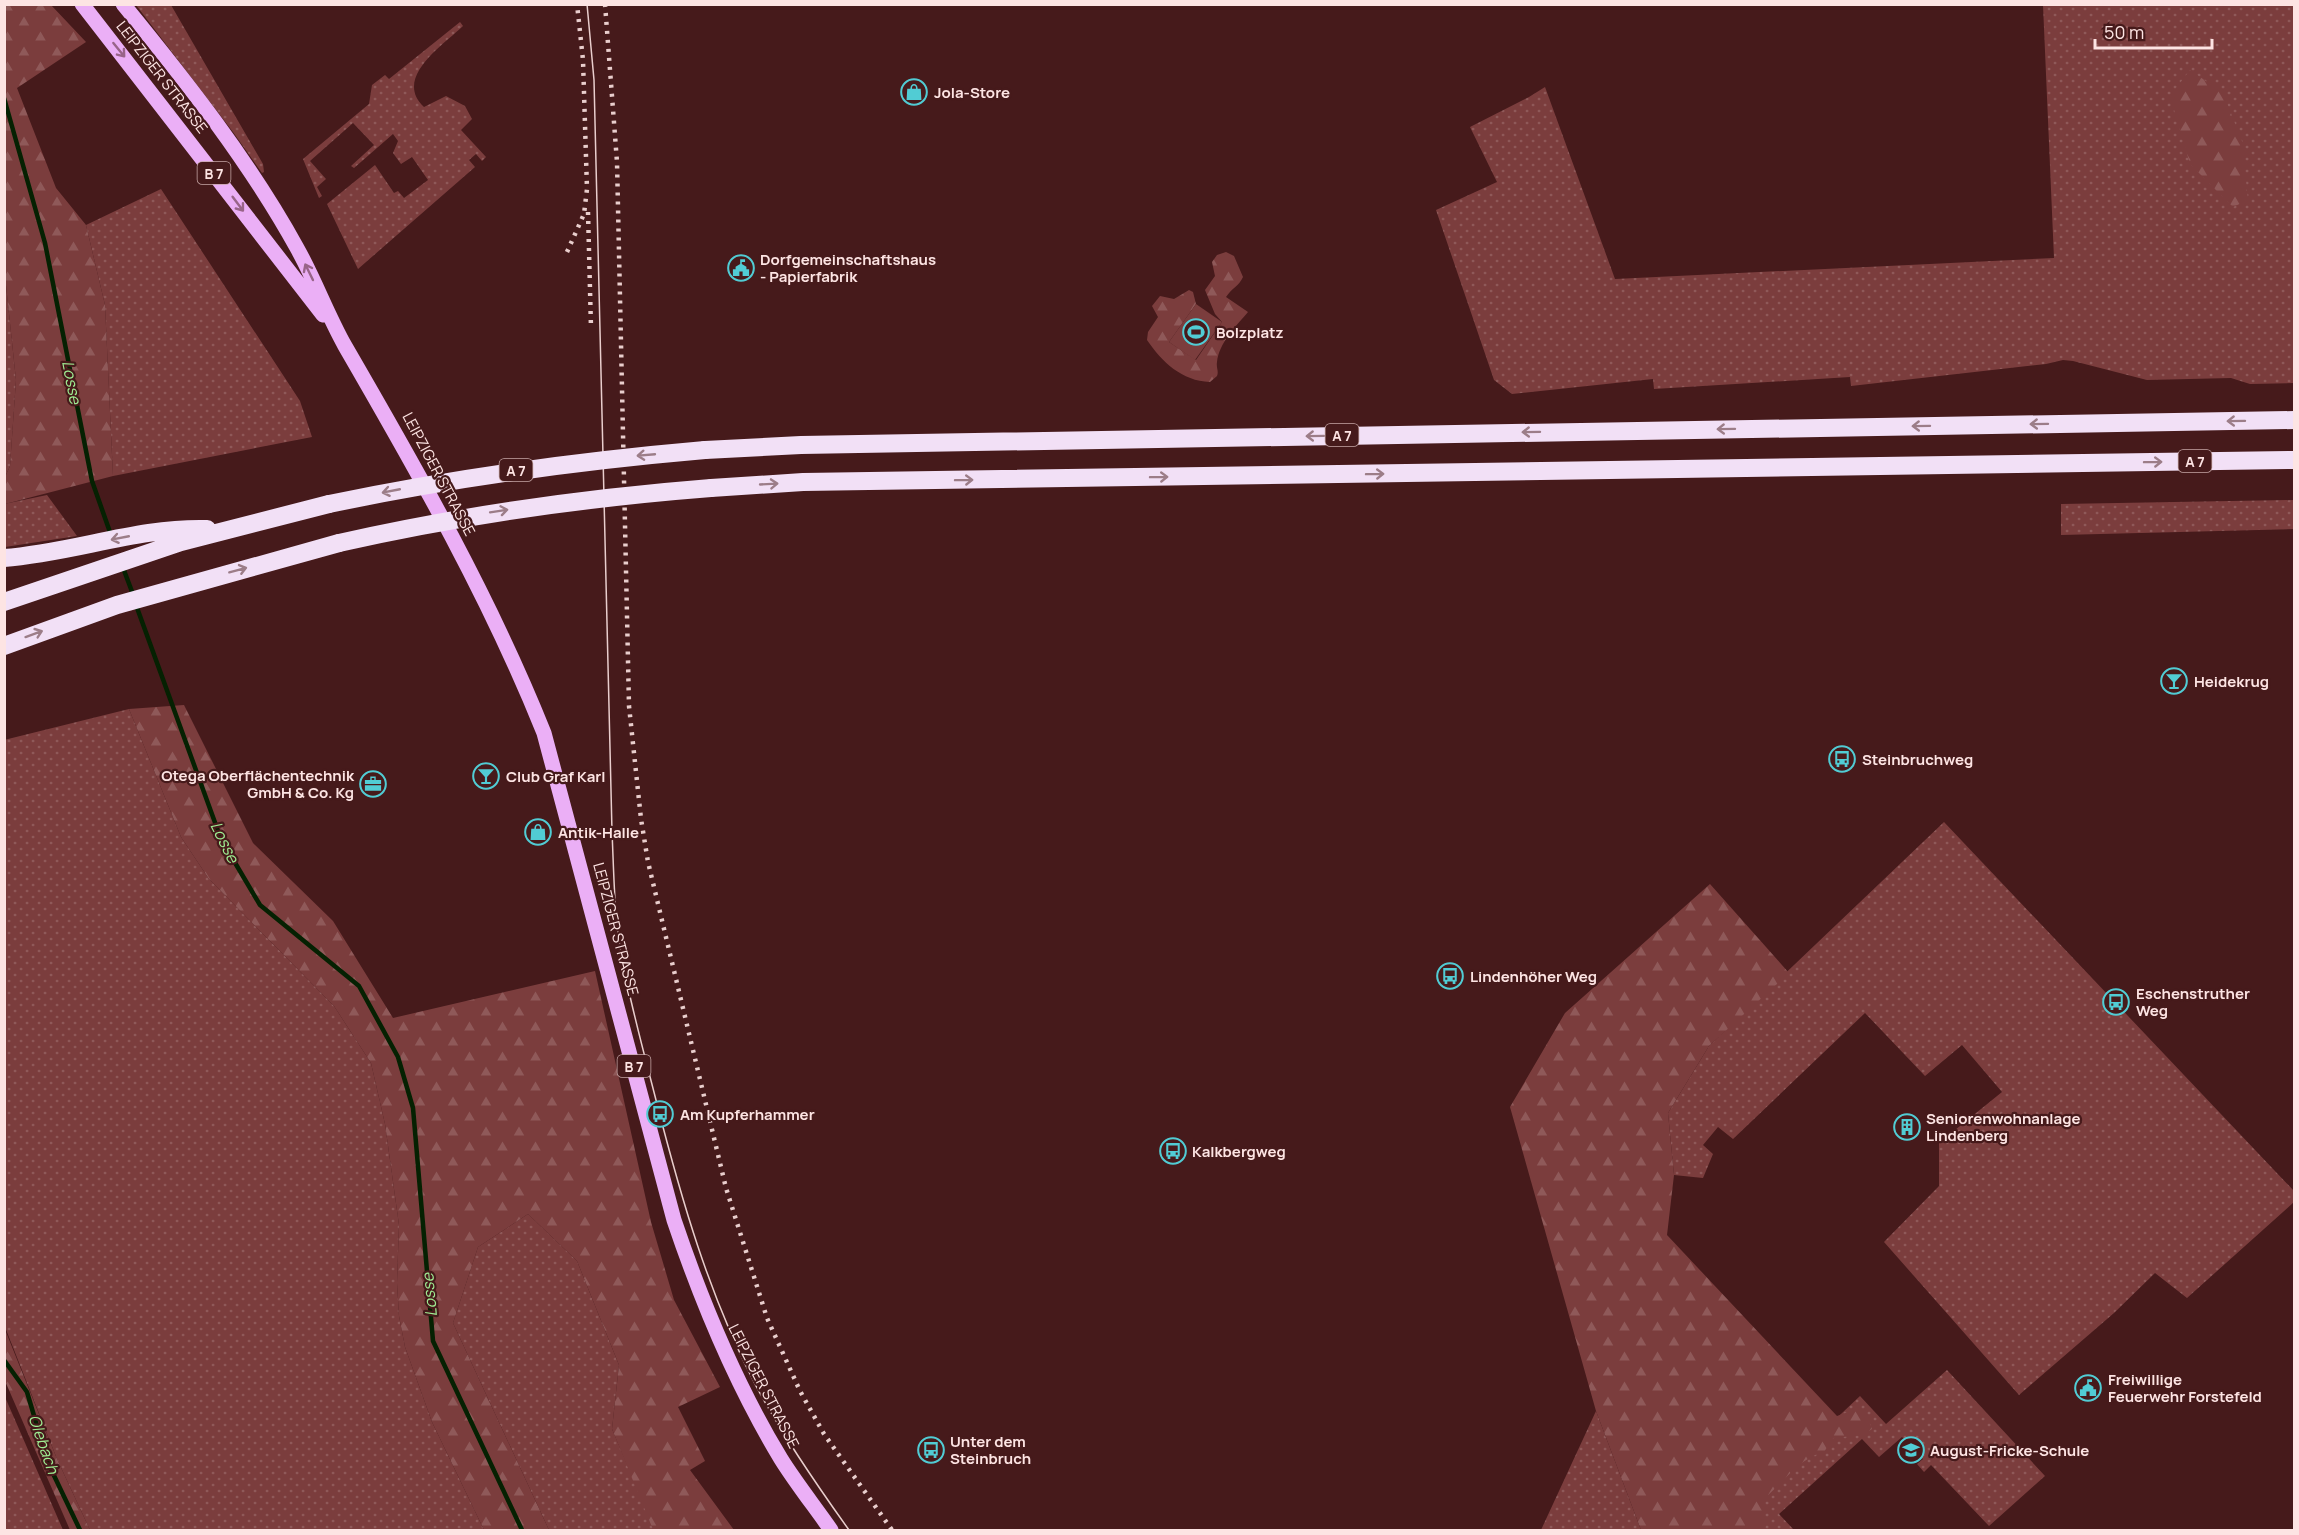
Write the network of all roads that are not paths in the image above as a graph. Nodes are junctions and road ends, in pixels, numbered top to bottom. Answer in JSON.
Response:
{"nodes":[{"id":1,"x":82,"y":4,"type":"edge"},
{"id":2,"x":123,"y":4,"type":"edge"},
{"id":3,"x":344,"y":344,"type":"junction"},
{"id":4,"x":2295,"y":420,"type":"edge"},
{"id":5,"x":2295,"y":460,"type":"edge"},
{"id":6,"x":179,"y":535,"type":"junction"},
{"id":7,"x":4,"y":558,"type":"edge"},
{"id":8,"x":4,"y":602,"type":"edge"},
{"id":9,"x":4,"y":646,"type":"edge"},
{"id":10,"x":831,"y":1530,"type":"edge"}],
"edges":[{"from":1,"to":3,"type":"main road","name":"LEIPZIGER STRASSE","number":"B 7","one_way":true},
{"from":3,"to":2,"type":"main road","name":"LEIPZIGER STRASSE","number":"B 7","one_way":true},
{"from":3,"to":10,"type":"main road","name":"LEIPZIGER STRASSE","number":"B 7"},
{"from":4,"to":6,"type":"highway","number":"A 7","one_way":true,"bridge":true},
{"from":9,"to":5,"type":"highway","number":"A 7","one_way":true,"bridge":true},
{"from":6,"to":7,"type":"highway","one_way":true},
{"from":6,"to":8,"type":"highway","number":"A 7"}]}
